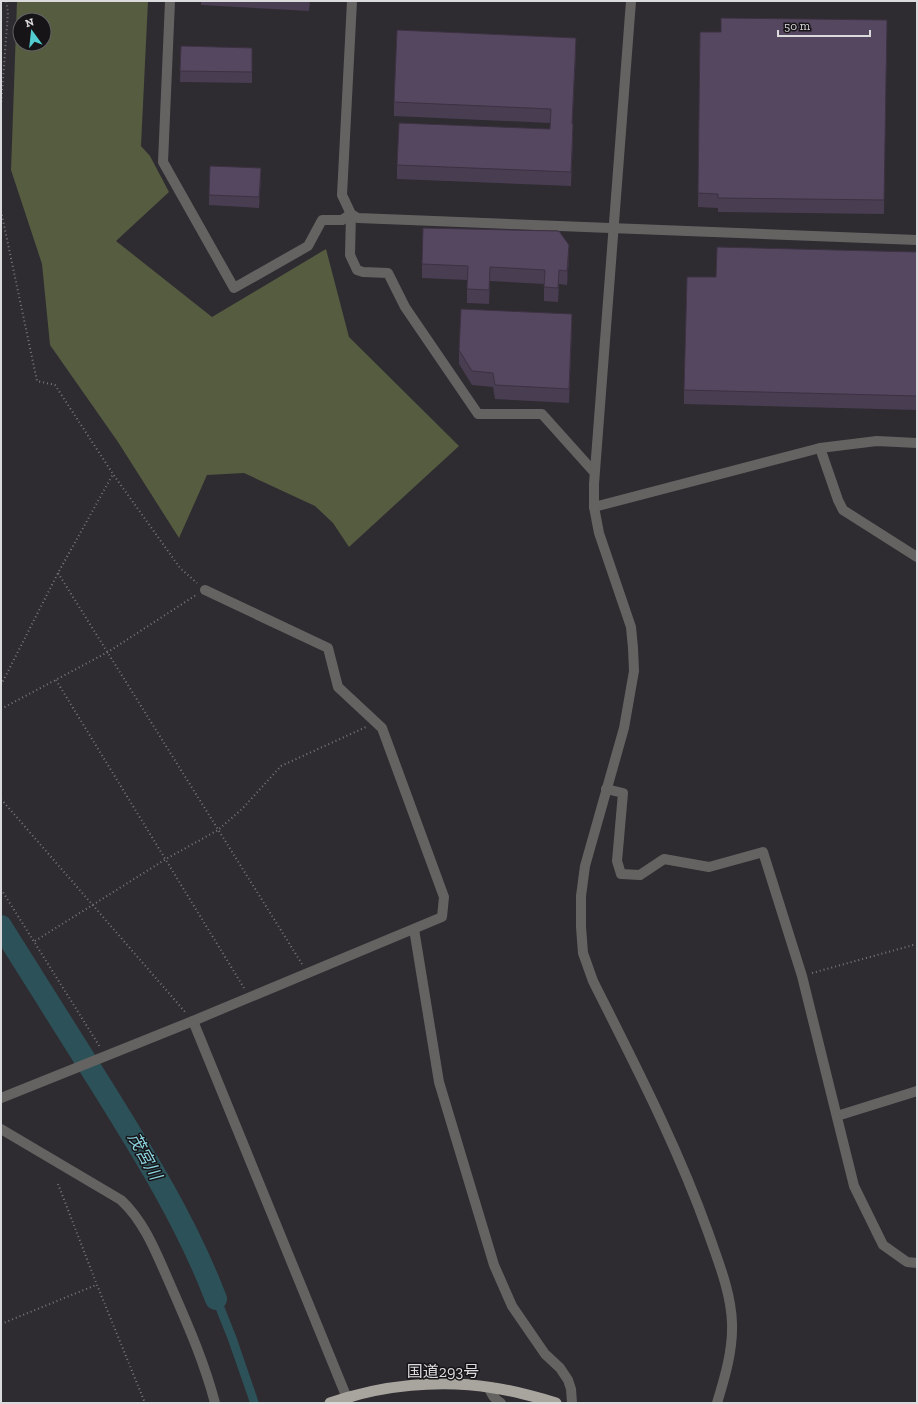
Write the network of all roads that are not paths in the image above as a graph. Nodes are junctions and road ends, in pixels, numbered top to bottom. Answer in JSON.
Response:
{"nodes":[{"id":1,"x":170,"y":1,"type":"edge"},
{"id":2,"x":352,"y":1,"type":"edge"},
{"id":3,"x":631,"y":1,"type":"edge"},
{"id":4,"x":351,"y":214,"type":"junction"},
{"id":5,"x":614,"y":228,"type":"junction"},
{"id":6,"x":917,"y":240,"type":"edge"},
{"id":7,"x":917,"y":443,"type":"edge"},
{"id":8,"x":820,"y":448,"type":"junction"},
{"id":9,"x":594,"y":472,"type":"junction"},
{"id":10,"x":594,"y":507,"type":"junction"},
{"id":11,"x":917,"y":557,"type":"edge"},
{"id":12,"x":204,"y":590,"type":"road end"},
{"id":13,"x":606,"y":789,"type":"junction"},
{"id":14,"x":414,"y":929,"type":"junction"},
{"id":15,"x":193,"y":1021,"type":"junction"},
{"id":16,"x":917,"y":1091,"type":"edge"},
{"id":17,"x":1,"y":1098,"type":"edge"},
{"id":18,"x":837,"y":1116,"type":"junction"},
{"id":19,"x":1,"y":1129,"type":"edge"},
{"id":20,"x":917,"y":1263,"type":"edge"},
{"id":21,"x":492,"y":1387,"type":"junction"},
{"id":22,"x":348,"y":1400,"type":"edge"},
{"id":23,"x":216,"y":1403,"type":"edge"},
{"id":24,"x":330,"y":1403,"type":"edge"},
{"id":25,"x":501,"y":1403,"type":"edge"},
{"id":26,"x":556,"y":1403,"type":"edge"},
{"id":27,"x":572,"y":1403,"type":"edge"},
{"id":28,"x":717,"y":1403,"type":"edge"}],
"edges":[{"from":1,"to":4,"type":"street"},
{"from":2,"to":4,"type":"street"},
{"from":3,"to":5,"type":"street"},
{"from":4,"to":5,"type":"street"},
{"from":4,"to":9,"type":"street"},
{"from":5,"to":6,"type":"street"},
{"from":5,"to":9,"type":"street"},
{"from":7,"to":8,"type":"street"},
{"from":8,"to":10,"type":"street"},
{"from":8,"to":11,"type":"street"},
{"from":9,"to":10,"type":"street"},
{"from":10,"to":13,"type":"street"},
{"from":12,"to":14,"type":"street"},
{"from":13,"to":18,"type":"street"},
{"from":13,"to":28,"type":"street"},
{"from":14,"to":15,"type":"street"},
{"from":14,"to":27,"type":"street"},
{"from":15,"to":17,"type":"street"},
{"from":15,"to":22,"type":"street"},
{"from":16,"to":18,"type":"street"},
{"from":18,"to":20,"type":"street"},
{"from":19,"to":23,"type":"street"},
{"from":21,"to":22,"type":"highway","name":"国道293号"},
{"from":21,"to":25,"type":"street"},
{"from":21,"to":26,"type":"highway","name":"国道293号"},
{"from":22,"to":24,"type":"highway","name":"国道293号"}]}
